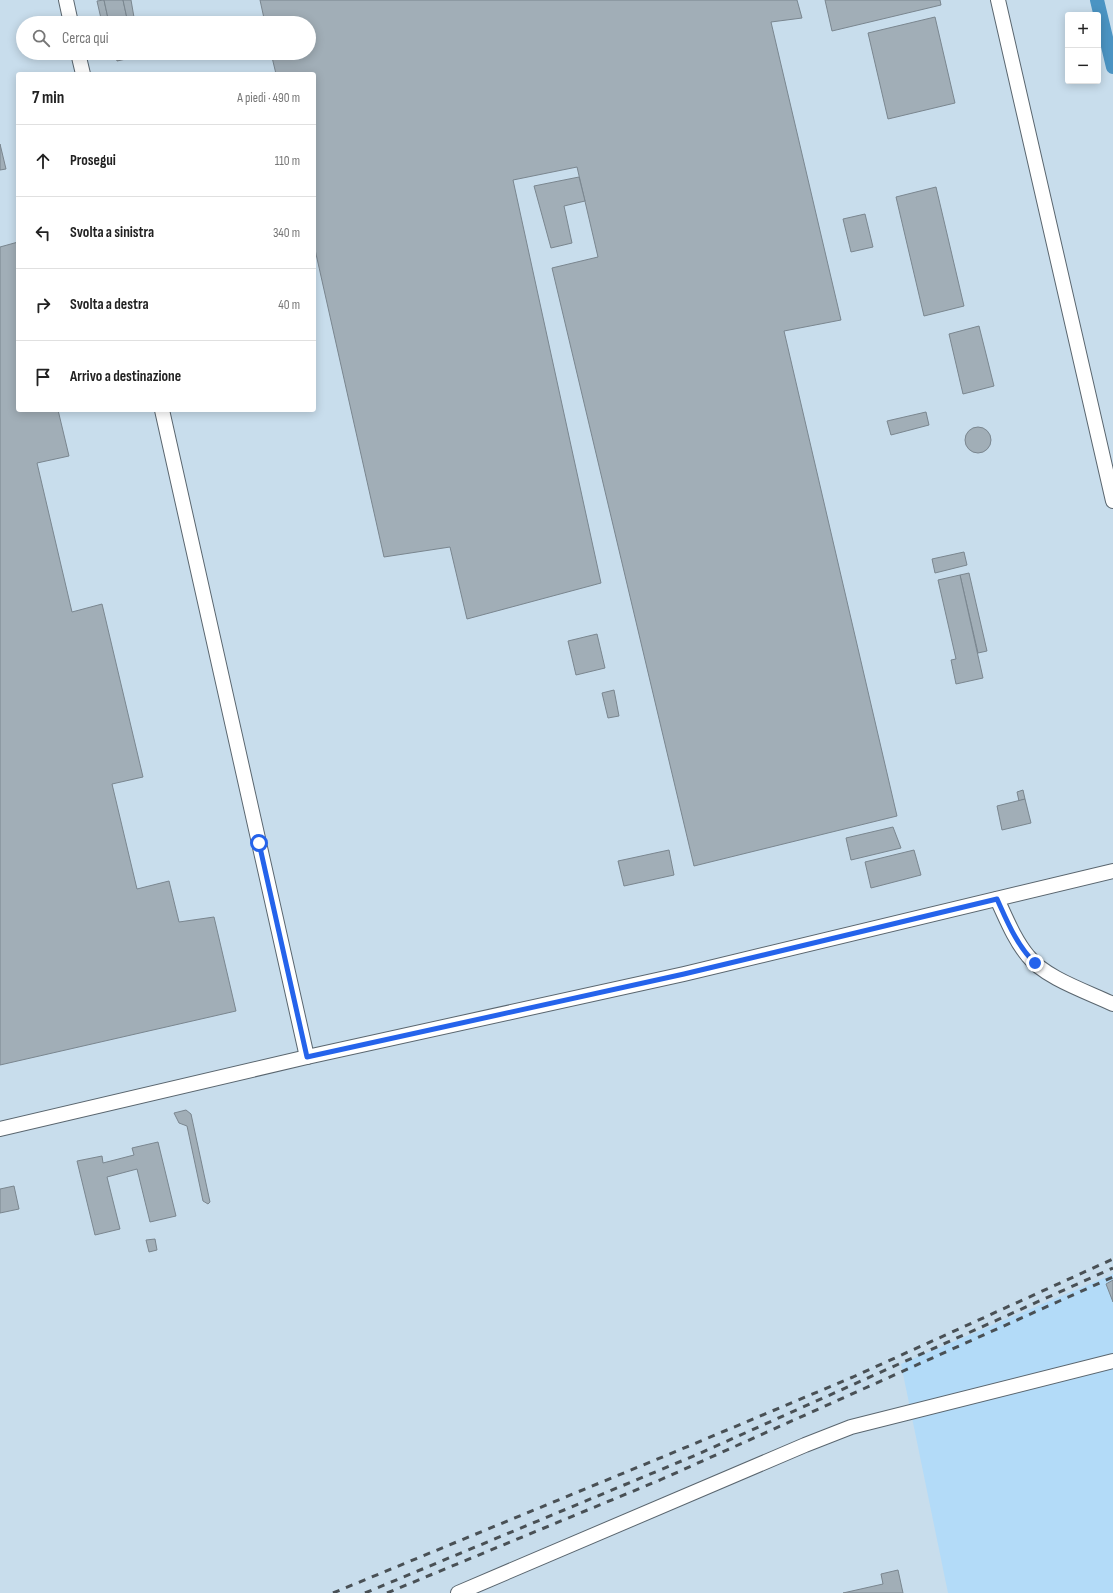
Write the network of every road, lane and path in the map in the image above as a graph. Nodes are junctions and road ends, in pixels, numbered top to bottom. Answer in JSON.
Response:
{"nodes":[{"id":1,"x":66,"y":0,"type":"edge"},
{"id":2,"x":998,"y":0,"type":"edge"},
{"id":3,"x":69,"y":16,"type":"edge"},
{"id":4,"x":80,"y":60,"type":"edge"},
{"id":5,"x":83,"y":72,"type":"edge"},
{"id":6,"x":162,"y":412,"type":"edge"},
{"id":7,"x":1113,"y":501,"type":"edge"},
{"id":8,"x":1113,"y":871,"type":"edge"},
{"id":9,"x":997,"y":899,"type":"junction"},
{"id":10,"x":1113,"y":1004,"type":"edge"},
{"id":11,"x":307,"y":1057,"type":"junction"},
{"id":12,"x":0,"y":1129,"type":"edge"},
{"id":13,"x":1113,"y":1361,"type":"edge"},
{"id":14,"x":458,"y":1593,"type":"edge"}],
"edges":[{"from":1,"to":3,"type":"street"},
{"from":2,"to":7,"type":"street"},
{"from":4,"to":5,"type":"street"},
{"from":6,"to":11,"type":"street"},
{"from":8,"to":9,"type":"street"},
{"from":9,"to":10,"type":"street"},
{"from":9,"to":11,"type":"street"},
{"from":11,"to":12,"type":"street"},
{"from":13,"to":14,"type":"street"}]}
